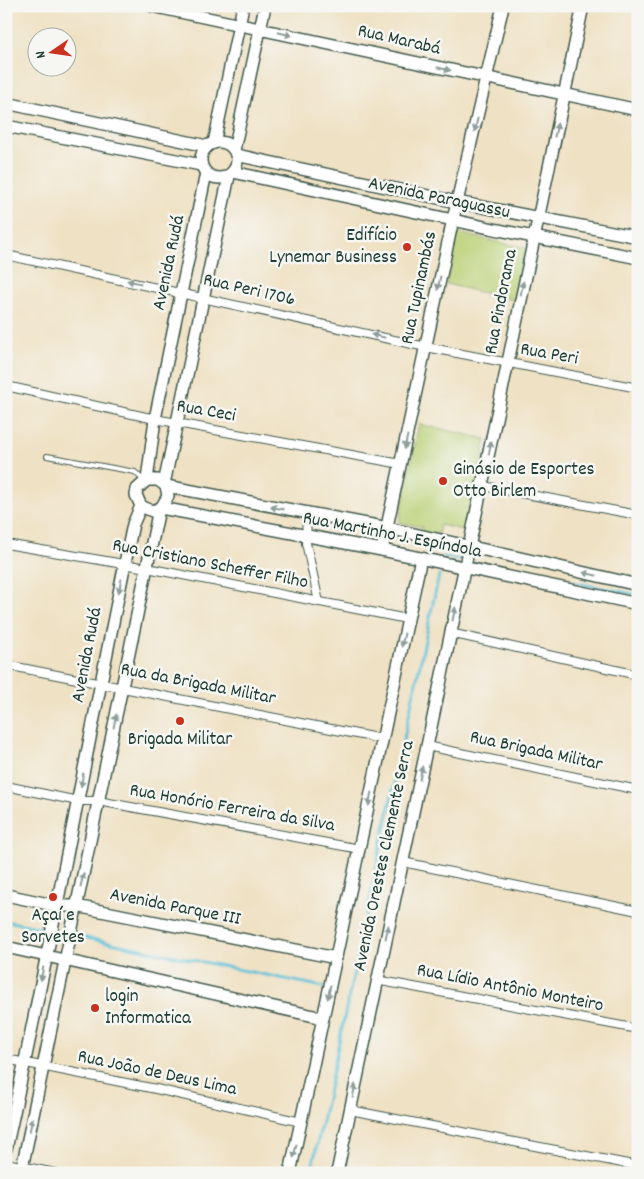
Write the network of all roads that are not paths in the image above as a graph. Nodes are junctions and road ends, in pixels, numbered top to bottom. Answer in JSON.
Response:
{"nodes":[{"id":1,"x":152,"y":6,"type":"edge"},
{"id":2,"x":243,"y":6,"type":"edge"},
{"id":3,"x":265,"y":6,"type":"edge"},
{"id":4,"x":503,"y":6,"type":"edge"},
{"id":5,"x":583,"y":6,"type":"edge"},
{"id":6,"x":240,"y":24,"type":"junction"},
{"id":7,"x":260,"y":28,"type":"junction"},
{"id":8,"x":488,"y":78,"type":"junction"},
{"id":9,"x":564,"y":96,"type":"junction"},
{"id":10,"x":6,"y":103,"type":"edge"},
{"id":11,"x":638,"y":110,"type":"edge"},
{"id":12,"x":6,"y":126,"type":"edge"},
{"id":13,"x":210,"y":145,"type":"junction"},
{"id":14,"x":235,"y":152,"type":"junction"},
{"id":15,"x":204,"y":169,"type":"junction"},
{"id":16,"x":231,"y":174,"type":"junction"},
{"id":17,"x":457,"y":202,"type":"junction"},
{"id":18,"x":537,"y":217,"type":"junction"},
{"id":19,"x":453,"y":219,"type":"junction"},
{"id":20,"x":533,"y":237,"type":"junction"},
{"id":21,"x":638,"y":237,"type":"edge"},
{"id":22,"x":6,"y":255,"type":"edge"},
{"id":23,"x":638,"y":258,"type":"edge"},
{"id":24,"x":182,"y":292,"type":"junction"},
{"id":25,"x":203,"y":297,"type":"junction"},
{"id":26,"x":426,"y":347,"type":"junction"},
{"id":27,"x":507,"y":364,"type":"junction"},
{"id":28,"x":6,"y":386,"type":"edge"},
{"id":29,"x":638,"y":388,"type":"edge"},
{"id":30,"x":155,"y":419,"type":"junction"},
{"id":31,"x":177,"y":422,"type":"junction"},
{"id":32,"x":47,"y":456,"type":"dead end"},
{"id":33,"x":401,"y":464,"type":"junction"},
{"id":34,"x":145,"y":480,"type":"junction"},
{"id":35,"x":165,"y":485,"type":"junction"},
{"id":36,"x":483,"y":486,"type":"junction"},
{"id":37,"x":140,"y":506,"type":"junction"},
{"id":38,"x":160,"y":509,"type":"junction"},
{"id":39,"x":307,"y":514,"type":"junction"},
{"id":40,"x":638,"y":515,"type":"edge"},
{"id":41,"x":388,"y":528,"type":"junction"},
{"id":42,"x":306,"y":536,"type":"junction"},
{"id":43,"x":6,"y":544,"type":"edge"},
{"id":44,"x":470,"y":547,"type":"junction"},
{"id":45,"x":382,"y":550,"type":"junction"},
{"id":46,"x":420,"y":558,"type":"junction"},
{"id":47,"x":124,"y":565,"type":"junction"},
{"id":48,"x":147,"y":568,"type":"junction"},
{"id":49,"x":465,"y":568,"type":"junction"},
{"id":50,"x":638,"y":585,"type":"edge"},
{"id":51,"x":319,"y":602,"type":"junction"},
{"id":52,"x":638,"y":604,"type":"edge"},
{"id":53,"x":407,"y":619,"type":"junction"},
{"id":54,"x":450,"y":633,"type":"junction"},
{"id":55,"x":6,"y":665,"type":"edge"},
{"id":56,"x":638,"y":675,"type":"edge"},
{"id":57,"x":99,"y":682,"type":"junction"},
{"id":58,"x":122,"y":686,"type":"junction"},
{"id":59,"x":382,"y":739,"type":"junction"},
{"id":60,"x":427,"y":746,"type":"junction"},
{"id":61,"x":6,"y":786,"type":"edge"},
{"id":62,"x":638,"y":790,"type":"edge"},
{"id":63,"x":78,"y":801,"type":"junction"},
{"id":64,"x":98,"y":801,"type":"junction"},
{"id":65,"x":360,"y":849,"type":"junction"},
{"id":66,"x":403,"y":862,"type":"junction"},
{"id":67,"x":6,"y":895,"type":"edge"},
{"id":68,"x":58,"y":906,"type":"junction"},
{"id":69,"x":76,"y":906,"type":"junction"},
{"id":70,"x":638,"y":911,"type":"edge"},
{"id":71,"x":6,"y":947,"type":"edge"},
{"id":72,"x":46,"y":956,"type":"junction"},
{"id":73,"x":336,"y":958,"type":"junction"},
{"id":74,"x":65,"y":960,"type":"junction"},
{"id":75,"x":376,"y":980,"type":"junction"},
{"id":76,"x":323,"y":1018,"type":"junction"},
{"id":77,"x":638,"y":1029,"type":"edge"},
{"id":78,"x":6,"y":1059,"type":"edge"},
{"id":79,"x":25,"y":1063,"type":"junction"},
{"id":80,"x":43,"y":1067,"type":"junction"},
{"id":81,"x":350,"y":1110,"type":"junction"},
{"id":82,"x":301,"y":1122,"type":"junction"},
{"id":83,"x":6,"y":1149,"type":"edge"},
{"id":84,"x":6,"y":1163,"type":"edge"},
{"id":85,"x":638,"y":1166,"type":"edge"},
{"id":86,"x":21,"y":1169,"type":"edge"},
{"id":87,"x":55,"y":1173,"type":"edge"},
{"id":88,"x":290,"y":1173,"type":"edge"},
{"id":89,"x":337,"y":1173,"type":"edge"}],
"edges":[{"from":1,"to":6,"type":"main road","name":"Rua Marabá"},
{"from":2,"to":6,"type":"main road"},
{"from":3,"to":7,"type":"main road"},
{"from":4,"to":8,"type":"main road","name":"Rua Tupinambás"},
{"from":5,"to":9,"type":"main road","name":"Rua Pindorama"},
{"from":6,"to":7,"type":"main road","name":"Rua Marabá"},
{"from":6,"to":13,"type":"main road"},
{"from":7,"to":8,"type":"main road","name":"Rua Marabá","one_way":true},
{"from":7,"to":14,"type":"main road"},
{"from":8,"to":9,"type":"main road","name":"Rua Marabá"},
{"from":8,"to":17,"type":"main road","name":"Rua Tupinambás","one_way":true},
{"from":9,"to":11,"type":"main road","name":"Rua Marabá"},
{"from":18,"to":9,"type":"main road","name":"Rua Pindorama","one_way":true},
{"from":10,"to":13,"type":"main road"},
{"from":12,"to":15,"type":"main road"},
{"from":13,"to":14,"type":"main road"},
{"from":13,"to":15,"type":"main road"},
{"from":14,"to":16,"type":"main road"},
{"from":14,"to":17,"type":"main road","name":"Avenida Paraguassu"},
{"from":15,"to":16,"type":"main road"},
{"from":15,"to":24,"type":"main road","name":"Avenida Rudá"},
{"from":16,"to":19,"type":"main road","name":"Avenida Paraguassu"},
{"from":16,"to":25,"type":"main road","name":"Avenida Rudá"},
{"from":17,"to":18,"type":"main road","name":"Avenida Paraguassu"},
{"from":17,"to":19,"type":"main road","name":"Rua Tupinambás"},
{"from":18,"to":20,"type":"main road","name":"Rua Pindorama"},
{"from":18,"to":21,"type":"main road","name":"Avenida Paraguassu"},
{"from":19,"to":20,"type":"main road","name":"Avenida Paraguassu"},
{"from":19,"to":26,"type":"main road","name":"Rua Tupinambás","one_way":true},
{"from":20,"to":23,"type":"main road","name":"Avenida Paraguassu"},
{"from":27,"to":20,"type":"main road","name":"Rua Pindorama","one_way":true},
{"from":24,"to":22,"type":"street","name":"Rua Peri 1706","one_way":true},
{"from":24,"to":25,"type":"street","name":"Rua Peri 1706"},
{"from":24,"to":30,"type":"main road","name":"Avenida Rudá"},
{"from":26,"to":25,"type":"street","name":"Rua Peri 1706","one_way":true},
{"from":25,"to":31,"type":"main road","name":"Avenida Rudá"},
{"from":26,"to":27,"type":"street","name":"Rua Peri"},
{"from":26,"to":33,"type":"main road","name":"Rua Tupinambás","one_way":true},
{"from":27,"to":29,"type":"street","name":"Rua Peri"},
{"from":36,"to":27,"type":"main road","name":"Rua Pindorama","one_way":true},
{"from":28,"to":30,"type":"street","name":"Rua Ceci"},
{"from":30,"to":31,"type":"street","name":"Rua Ceci"},
{"from":30,"to":34,"type":"main road","name":"Avenida Rudá"},
{"from":31,"to":33,"type":"street","name":"Rua Ceci"},
{"from":31,"to":35,"type":"main road","name":"Avenida Rudá"},
{"from":32,"to":34,"type":"lane"},
{"from":33,"to":41,"type":"main road","name":"Rua Tupinambás"},
{"from":34,"to":35,"type":"main road","name":"Rua Martinho J. Espíndola"},
{"from":34,"to":37,"type":"main road","name":"Avenida Rudá"},
{"from":35,"to":38,"type":"main road","name":"Avenida Rudá"},
{"from":39,"to":35,"type":"main road","name":"Rua Martinho J. Espíndola","one_way":true},
{"from":36,"to":40,"type":"street"},
{"from":36,"to":44,"type":"main road","name":"Rua Pindorama"},
{"from":37,"to":38,"type":"main road","name":"Rua Martinho J. Espíndola"},
{"from":37,"to":47,"type":"main road","name":"Avenida Rudá"},
{"from":38,"to":42,"type":"main road","name":"Rua Martinho J. Espíndola"},
{"from":38,"to":48,"type":"main road","name":"Avenida Rudá"},
{"from":39,"to":41,"type":"main road","name":"Rua Martinho J. Espíndola"},
{"from":39,"to":42,"type":"street"},
{"from":41,"to":44,"type":"main road","name":"Rua Martinho J. Espíndola"},
{"from":41,"to":45,"type":"main road","name":"Rua Tupinambás"},
{"from":42,"to":45,"type":"main road","name":"Rua Martinho J. Espíndola"},
{"from":42,"to":51,"type":"street"},
{"from":43,"to":47,"type":"street","name":"Rua Cristiano Scheffer Filho"},
{"from":44,"to":49,"type":"main road","name":"Avenida Orestes Clemente Serra"},
{"from":50,"to":44,"type":"main road","name":"Rua Martinho J. Espíndola","one_way":true},
{"from":45,"to":46,"type":"main road","name":"Rua Martinho J. Espíndola"},
{"from":46,"to":49,"type":"main road","name":"Rua Martinho J. Espíndola"},
{"from":46,"to":53,"type":"main road","name":"Avenida Orestes Clemente Serra"},
{"from":47,"to":48,"type":"street","name":"Rua Cristiano Scheffer Filho"},
{"from":47,"to":57,"type":"main road","name":"Avenida Rudá","one_way":true},
{"from":48,"to":51,"type":"street","name":"Rua Cristiano Scheffer Filho"},
{"from":48,"to":58,"type":"main road","name":"Avenida Rudá"},
{"from":49,"to":52,"type":"main road","name":"Rua Martinho J. Espíndola"},
{"from":54,"to":49,"type":"main road","name":"Avenida Orestes Clemente Serra","one_way":true},
{"from":51,"to":53,"type":"street","name":"Rua Cristiano Scheffer Filho"},
{"from":53,"to":59,"type":"main road","name":"Avenida Orestes Clemente Serra","one_way":true},
{"from":54,"to":56,"type":"street"},
{"from":54,"to":60,"type":"main road","name":"Avenida Orestes Clemente Serra"},
{"from":55,"to":57,"type":"street","name":"Rua da Brigada Militar"},
{"from":57,"to":58,"type":"street","name":"Rua da Brigada Militar"},
{"from":57,"to":63,"type":"main road","name":"Avenida Rudá","one_way":true},
{"from":58,"to":59,"type":"street","name":"Rua da Brigada Militar"},
{"from":64,"to":58,"type":"main road","name":"Avenida Rudá","one_way":true},
{"from":59,"to":65,"type":"main road","name":"Avenida Orestes Clemente Serra","one_way":true},
{"from":60,"to":62,"type":"street","name":"Rua Brigada Militar"},
{"from":66,"to":60,"type":"main road","name":"Avenida Orestes Clemente Serra","one_way":true},
{"from":61,"to":63,"type":"street"},
{"from":63,"to":64,"type":"street","name":"Rua Honório Ferreira da Silva"},
{"from":63,"to":68,"type":"main road","name":"Avenida Rudá"},
{"from":64,"to":65,"type":"street","name":"Rua Honório Ferreira da Silva"},
{"from":69,"to":64,"type":"main road","name":"Avenida Rudá","one_way":true},
{"from":65,"to":73,"type":"main road","name":"Avenida Orestes Clemente Serra"},
{"from":66,"to":70,"type":"street"},
{"from":75,"to":66,"type":"main road","name":"Avenida Orestes Clemente Serra","one_way":true},
{"from":67,"to":68,"type":"main road","name":"Avenida Parque III"},
{"from":68,"to":69,"type":"main road","name":"Avenida Parque III"},
{"from":68,"to":72,"type":"main road","name":"Avenida Rudá"},
{"from":69,"to":73,"type":"main road","name":"Avenida Parque III"},
{"from":69,"to":74,"type":"main road","name":"Avenida Rudá"},
{"from":71,"to":72,"type":"main road"},
{"from":72,"to":74,"type":"main road"},
{"from":72,"to":79,"type":"main road","name":"Avenida Rudá","one_way":true},
{"from":73,"to":76,"type":"main road","name":"Avenida Orestes Clemente Serra","one_way":true},
{"from":74,"to":76,"type":"main road"},
{"from":74,"to":80,"type":"main road","name":"Avenida Rudá"},
{"from":75,"to":77,"type":"street","name":"Rua Lídio Antônio Monteiro"},
{"from":81,"to":75,"type":"main road","name":"Avenida Orestes Clemente Serra","one_way":true},
{"from":76,"to":82,"type":"main road","name":"Avenida Orestes Clemente Serra"},
{"from":78,"to":79,"type":"street","name":"Rua João de Deus Lima"},
{"from":79,"to":80,"type":"street","name":"Rua João de Deus Lima"},
{"from":79,"to":83,"type":"main road","name":"Avenida Rudá"},
{"from":80,"to":82,"type":"street","name":"Rua João de Deus Lima"},
{"from":86,"to":80,"type":"main road","name":"Avenida Rudá","one_way":true},
{"from":81,"to":85,"type":"street"},
{"from":81,"to":89,"type":"main road","name":"Avenida Orestes Clemente Serra"},
{"from":82,"to":88,"type":"main road","name":"Avenida Orestes Clemente Serra","one_way":true},
{"from":84,"to":86,"type":"street"},
{"from":86,"to":87,"type":"street"}]}
